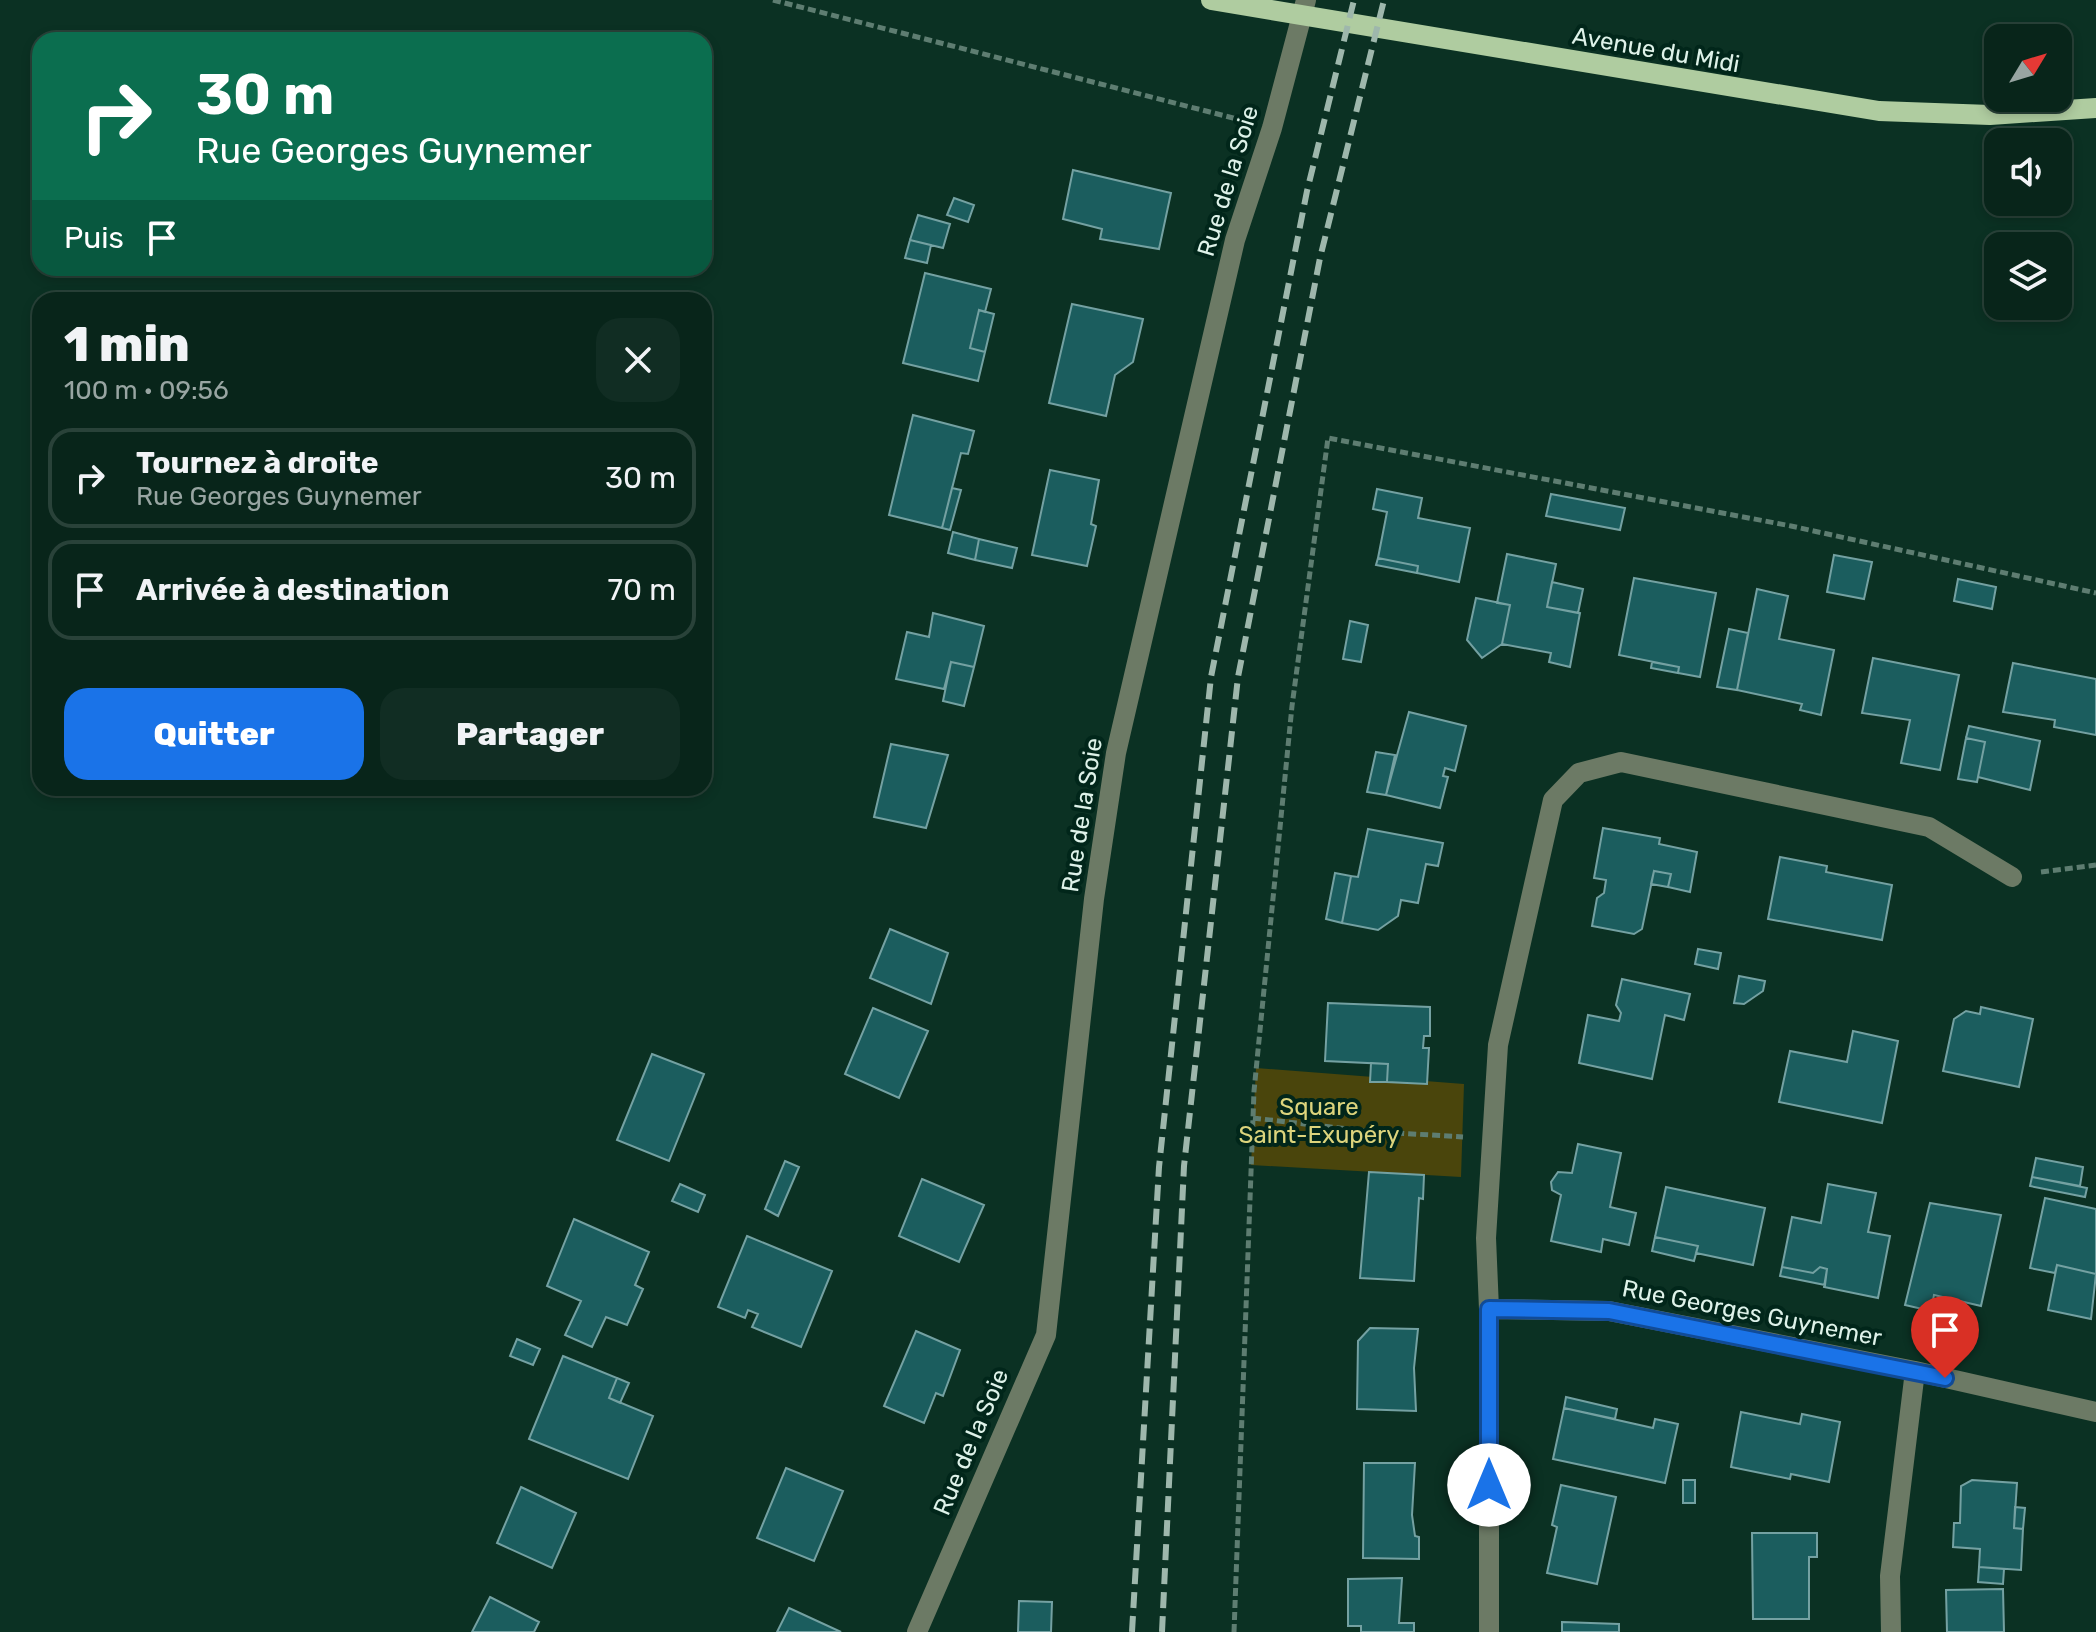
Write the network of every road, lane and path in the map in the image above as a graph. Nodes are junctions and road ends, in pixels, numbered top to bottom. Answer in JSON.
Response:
{"nodes":[{"id":1,"x":773,"y":0,"type":"edge"},
{"id":2,"x":1211,"y":0,"type":"edge"},
{"id":3,"x":1306,"y":0,"type":"edge"},
{"id":4,"x":2096,"y":108,"type":"edge"},
{"id":5,"x":1272,"y":128,"type":"junction"},
{"id":6,"x":2096,"y":593,"type":"edge"},
{"id":7,"x":2096,"y":865,"type":"edge"},
{"id":8,"x":2012,"y":877,"type":"joint"},
{"id":9,"x":1253,"y":1118,"type":"junction"},
{"id":10,"x":1491,"y":1138,"type":"junction"},
{"id":11,"x":1489,"y":1309,"type":"junction"},
{"id":12,"x":1915,"y":1371,"type":"junction"},
{"id":13,"x":2096,"y":1412,"type":"edge"},
{"id":14,"x":917,"y":1632,"type":"edge"},
{"id":15,"x":1234,"y":1632,"type":"edge"},
{"id":16,"x":1489,"y":1632,"type":"edge"},
{"id":17,"x":1891,"y":1632,"type":"edge"}],
"edges":[{"from":1,"to":5,"type":"path"},
{"from":2,"to":4,"type":"main road","name":"Avenue du Midi"},
{"from":3,"to":5,"type":"street","name":"Rue de la Soie"},
{"from":5,"to":14,"type":"street","name":"Rue de la Soie"},
{"from":6,"to":9,"type":"path"},
{"from":7,"to":8,"type":"path"},
{"from":8,"to":10,"type":"street"},
{"from":9,"to":10,"type":"path"},
{"from":9,"to":15,"type":"path"},
{"from":10,"to":11,"type":"street"},
{"from":11,"to":12,"type":"street","name":"Rue Georges Guynemer"},
{"from":11,"to":16,"type":"street"},
{"from":12,"to":13,"type":"street","name":"Rue Georges Guynemer"},
{"from":12,"to":17,"type":"street"}]}
